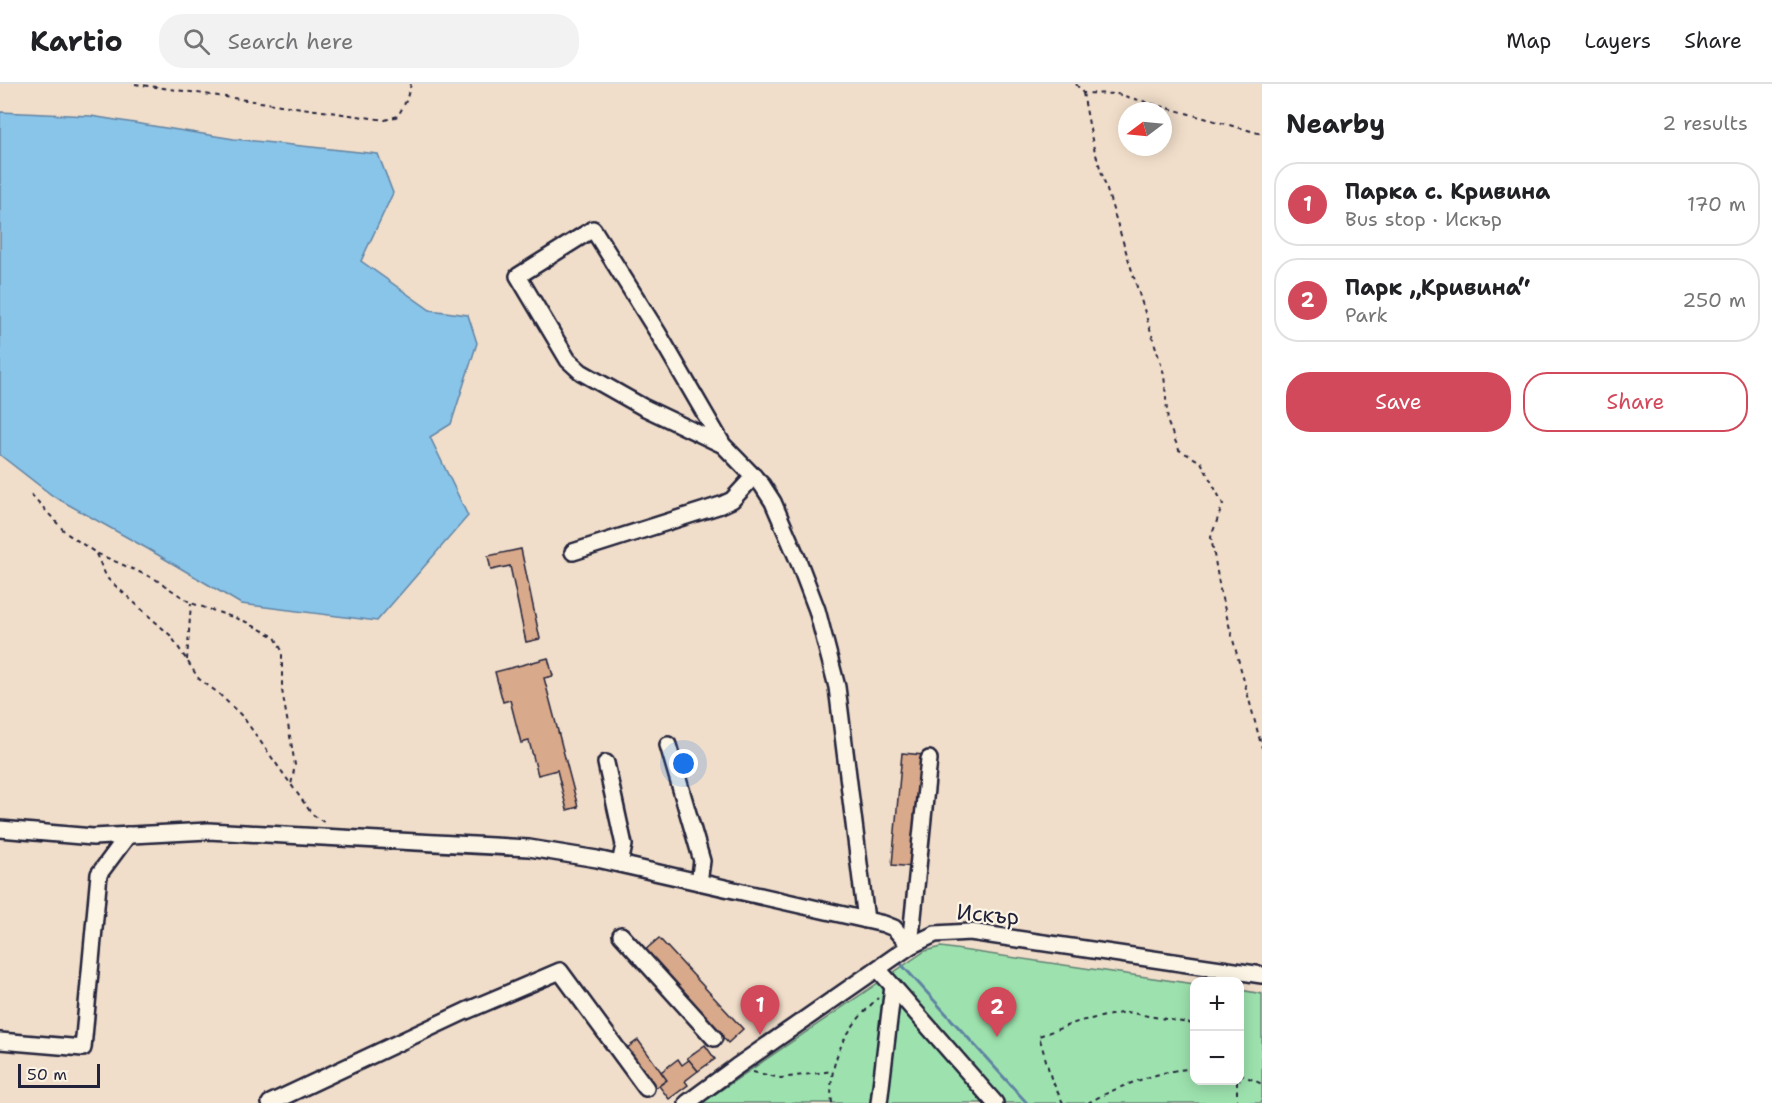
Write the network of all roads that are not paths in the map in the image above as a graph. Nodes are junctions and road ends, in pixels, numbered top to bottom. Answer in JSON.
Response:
{"nodes":[{"id":1,"x":723,"y":445,"type":"junction"},
{"id":2,"x":754,"y":476,"type":"junction"},
{"id":3,"x":573,"y":552,"type":"dead end"},
{"id":4,"x":668,"y":745,"type":"dead end"},
{"id":5,"x":929,"y":759,"type":"dead end"},
{"id":6,"x":606,"y":763,"type":"dead end"},
{"id":7,"x":0,"y":829,"type":"edge"},
{"id":8,"x":128,"y":835,"type":"junction"},
{"id":9,"x":620,"y":864,"type":"junction"},
{"id":10,"x":699,"y":882,"type":"junction"},
{"id":11,"x":866,"y":920,"type":"junction"},
{"id":12,"x":621,"y":935,"type":"dead end"},
{"id":13,"x":910,"y":946,"type":"junction"},
{"id":14,"x":878,"y":969,"type":"junction"},
{"id":15,"x":1262,"y":975,"type":"edge"},
{"id":16,"x":892,"y":986,"type":"junction"},
{"id":17,"x":714,"y":1038,"type":"dead end"},
{"id":18,"x":0,"y":1041,"type":"edge"},
{"id":19,"x":646,"y":1088,"type":"dead end"},
{"id":20,"x":692,"y":1101,"type":"edge"},
{"id":21,"x":270,"y":1103,"type":"edge"},
{"id":22,"x":879,"y":1103,"type":"edge"},
{"id":23,"x":995,"y":1103,"type":"edge"}],
"edges":[{"from":1,"to":1,"type":"street"},
{"from":1,"to":2,"type":"street"},
{"from":2,"to":3,"type":"street"},
{"from":2,"to":11,"type":"street"},
{"from":4,"to":10,"type":"street"},
{"from":5,"to":13,"type":"street"},
{"from":6,"to":9,"type":"street"},
{"from":7,"to":8,"type":"street"},
{"from":8,"to":9,"type":"street"},
{"from":8,"to":18,"type":"street"},
{"from":9,"to":10,"type":"street"},
{"from":10,"to":11,"type":"street"},
{"from":11,"to":13,"type":"street"},
{"from":12,"to":17,"type":"street"},
{"from":13,"to":14,"type":"street","name":"Искър"},
{"from":13,"to":15,"type":"street","name":"Искър"},
{"from":14,"to":16,"type":"street"},
{"from":14,"to":20,"type":"street","name":"Искър"},
{"from":16,"to":22,"type":"street"},
{"from":16,"to":23,"type":"street"},
{"from":19,"to":21,"type":"street"}]}
